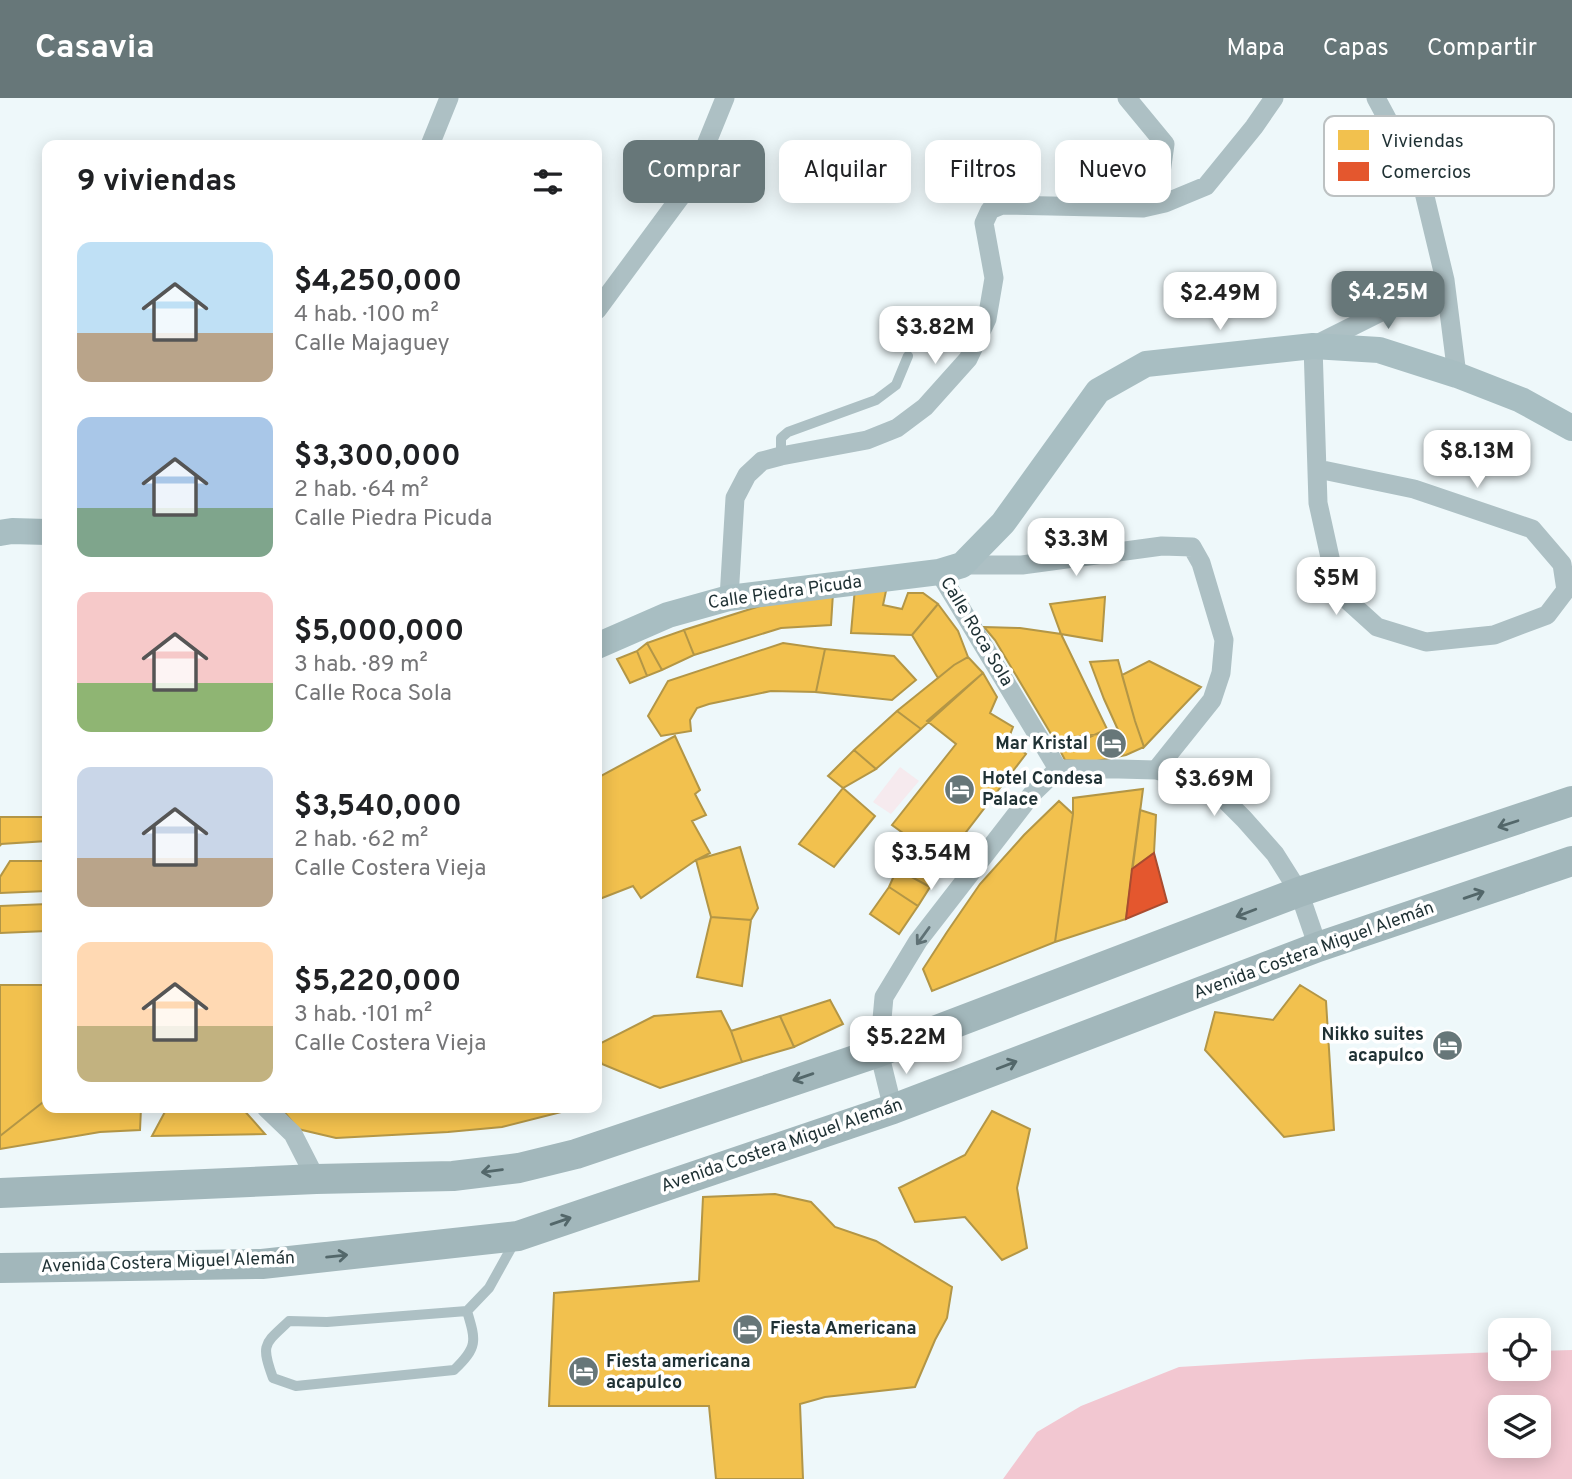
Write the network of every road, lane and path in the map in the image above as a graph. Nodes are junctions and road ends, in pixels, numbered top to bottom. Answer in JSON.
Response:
{"nodes":[{"id":1,"x":449,"y":98,"type":"edge"},
{"id":2,"x":725,"y":98,"type":"edge"},
{"id":3,"x":1127,"y":98,"type":"edge"},
{"id":4,"x":1274,"y":98,"type":"edge"},
{"id":5,"x":1376,"y":98,"type":"edge"},
{"id":6,"x":1386,"y":116,"type":"edge"},
{"id":7,"x":432,"y":140,"type":"edge"},
{"id":8,"x":1425,"y":196,"type":"edge"},
{"id":9,"x":1143,"y":208,"type":"junction"},
{"id":10,"x":1445,"y":280,"type":"junction"},
{"id":11,"x":602,"y":303,"type":"edge"},
{"id":12,"x":1313,"y":346,"type":"junction"},
{"id":13,"x":908,"y":356,"type":"dead end"},
{"id":14,"x":1457,"y":375,"type":"junction"},
{"id":15,"x":1572,"y":428,"type":"edge"},
{"id":16,"x":781,"y":456,"type":"junction"},
{"id":17,"x":1318,"y":470,"type":"junction"},
{"id":18,"x":42,"y":532,"type":"edge"},
{"id":19,"x":0,"y":533,"type":"edge"},
{"id":20,"x":950,"y":569,"type":"junction"},
{"id":21,"x":729,"y":598,"type":"junction"},
{"id":22,"x":602,"y":644,"type":"edge"},
{"id":23,"x":1058,"y":769,"type":"junction"},
{"id":24,"x":1156,"y":770,"type":"junction"},
{"id":25,"x":1572,"y":801,"type":"edge"},
{"id":26,"x":1572,"y":861,"type":"edge"},
{"id":27,"x":1299,"y":892,"type":"junction"},
{"id":28,"x":1318,"y":947,"type":"junction"},
{"id":29,"x":879,"y":1052,"type":"junction"},
{"id":30,"x":893,"y":1109,"type":"junction"},
{"id":31,"x":271,"y":1113,"type":"edge"},
{"id":32,"x":316,"y":1179,"type":"junction"},
{"id":33,"x":0,"y":1193,"type":"edge"},
{"id":34,"x":517,"y":1237,"type":"junction"},
{"id":35,"x":0,"y":1268,"type":"edge"},
{"id":36,"x":467,"y":1311,"type":"junction"}],
"edges":[{"from":1,"to":7,"type":"street"},
{"from":2,"to":11,"type":"street"},
{"from":3,"to":9,"type":"street"},
{"from":4,"to":9,"type":"street"},
{"from":5,"to":6,"type":"street"},
{"from":8,"to":10,"type":"street"},
{"from":9,"to":16,"type":"street"},
{"from":10,"to":12,"type":"street"},
{"from":10,"to":14,"type":"street"},
{"from":12,"to":14,"type":"main road","name":"Calle Roca Sola"},
{"from":12,"to":17,"type":"street"},
{"from":12,"to":20,"type":"main road","name":"Calle Roca Sola"},
{"from":13,"to":16,"type":"lane"},
{"from":14,"to":15,"type":"main road","name":"Calle Roca Sola"},
{"from":16,"to":21,"type":"street"},
{"from":17,"to":17,"type":"street"},
{"from":18,"to":19,"type":"main road"},
{"from":20,"to":21,"type":"main road","name":"Calle Piedra Picuda"},
{"from":20,"to":23,"type":"street","name":"Calle Roca Sola"},
{"from":20,"to":24,"type":"street","name":"Calle Piedra Picuda"},
{"from":21,"to":22,"type":"main road","name":"Calle Piedra Picuda"},
{"from":23,"to":24,"type":"street"},
{"from":23,"to":29,"type":"street","one_way":true},
{"from":24,"to":27,"type":"street"},
{"from":25,"to":27,"type":"main road","one_way":true},
{"from":28,"to":26,"type":"main road","name":"Avenida Costera Miguel Alemán","one_way":true},
{"from":27,"to":28,"type":"street"},
{"from":27,"to":29,"type":"main road","one_way":true},
{"from":30,"to":28,"type":"main road","name":"Avenida Costera Miguel Alemán","one_way":true},
{"from":29,"to":30,"type":"street"},
{"from":29,"to":32,"type":"main road","one_way":true},
{"from":34,"to":30,"type":"main road","name":"Avenida Costera Miguel Alemán","one_way":true},
{"from":31,"to":32,"type":"street"},
{"from":32,"to":33,"type":"main road"},
{"from":35,"to":34,"type":"main road","name":"Avenida Costera Miguel Alemán","one_way":true},
{"from":34,"to":36,"type":"lane"},
{"from":36,"to":36,"type":"lane"}]}
